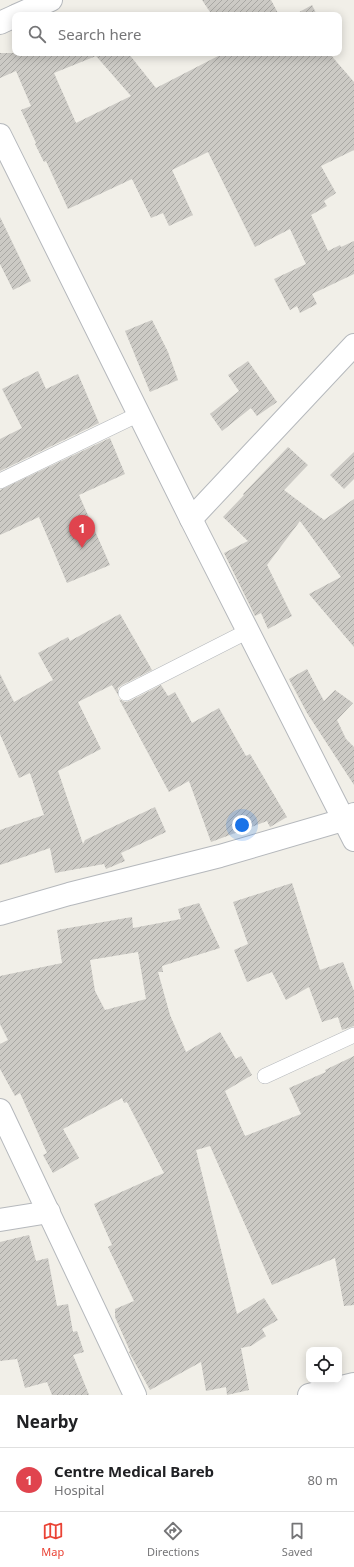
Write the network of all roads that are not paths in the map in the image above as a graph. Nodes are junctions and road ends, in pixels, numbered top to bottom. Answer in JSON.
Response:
{"nodes":[{"id":1,"x":51,"y":0,"type":"edge"},
{"id":2,"x":25,"y":12,"type":"edge"},
{"id":3,"x":12,"y":18,"type":"edge"},
{"id":4,"x":0,"y":23,"type":"edge"},
{"id":5,"x":0,"y":135,"type":"edge"},
{"id":6,"x":354,"y":345,"type":"edge"},
{"id":7,"x":139,"y":414,"type":"junction"},
{"id":8,"x":0,"y":481,"type":"edge"},
{"id":9,"x":191,"y":519,"type":"junction"},
{"id":10,"x":248,"y":631,"type":"junction"},
{"id":11,"x":126,"y":693,"type":"dead end"},
{"id":12,"x":348,"y":817,"type":"edge"},
{"id":13,"x":354,"y":840,"type":"edge"},
{"id":14,"x":0,"y":914,"type":"edge"},
{"id":15,"x":354,"y":1035,"type":"edge"},
{"id":16,"x":265,"y":1076,"type":"dead end"},
{"id":17,"x":0,"y":1110,"type":"edge"},
{"id":18,"x":49,"y":1212,"type":"junction"},
{"id":19,"x":0,"y":1220,"type":"edge"},
{"id":20,"x":354,"y":1384,"type":"edge"},
{"id":21,"x":135,"y":1395,"type":"edge"},
{"id":22,"x":308,"y":1395,"type":"edge"}],
"edges":[{"from":1,"to":2,"type":"street"},
{"from":3,"to":4,"type":"street"},
{"from":5,"to":7,"type":"street"},
{"from":6,"to":9,"type":"street"},
{"from":7,"to":8,"type":"lane"},
{"from":7,"to":9,"type":"street"},
{"from":9,"to":10,"type":"street"},
{"from":10,"to":11,"type":"lane"},
{"from":10,"to":12,"type":"street"},
{"from":12,"to":13,"type":"street"},
{"from":12,"to":14,"type":"street"},
{"from":15,"to":16,"type":"lane"},
{"from":17,"to":18,"type":"street"},
{"from":18,"to":19,"type":"street"},
{"from":18,"to":21,"type":"street"},
{"from":20,"to":22,"type":"street"}]}
